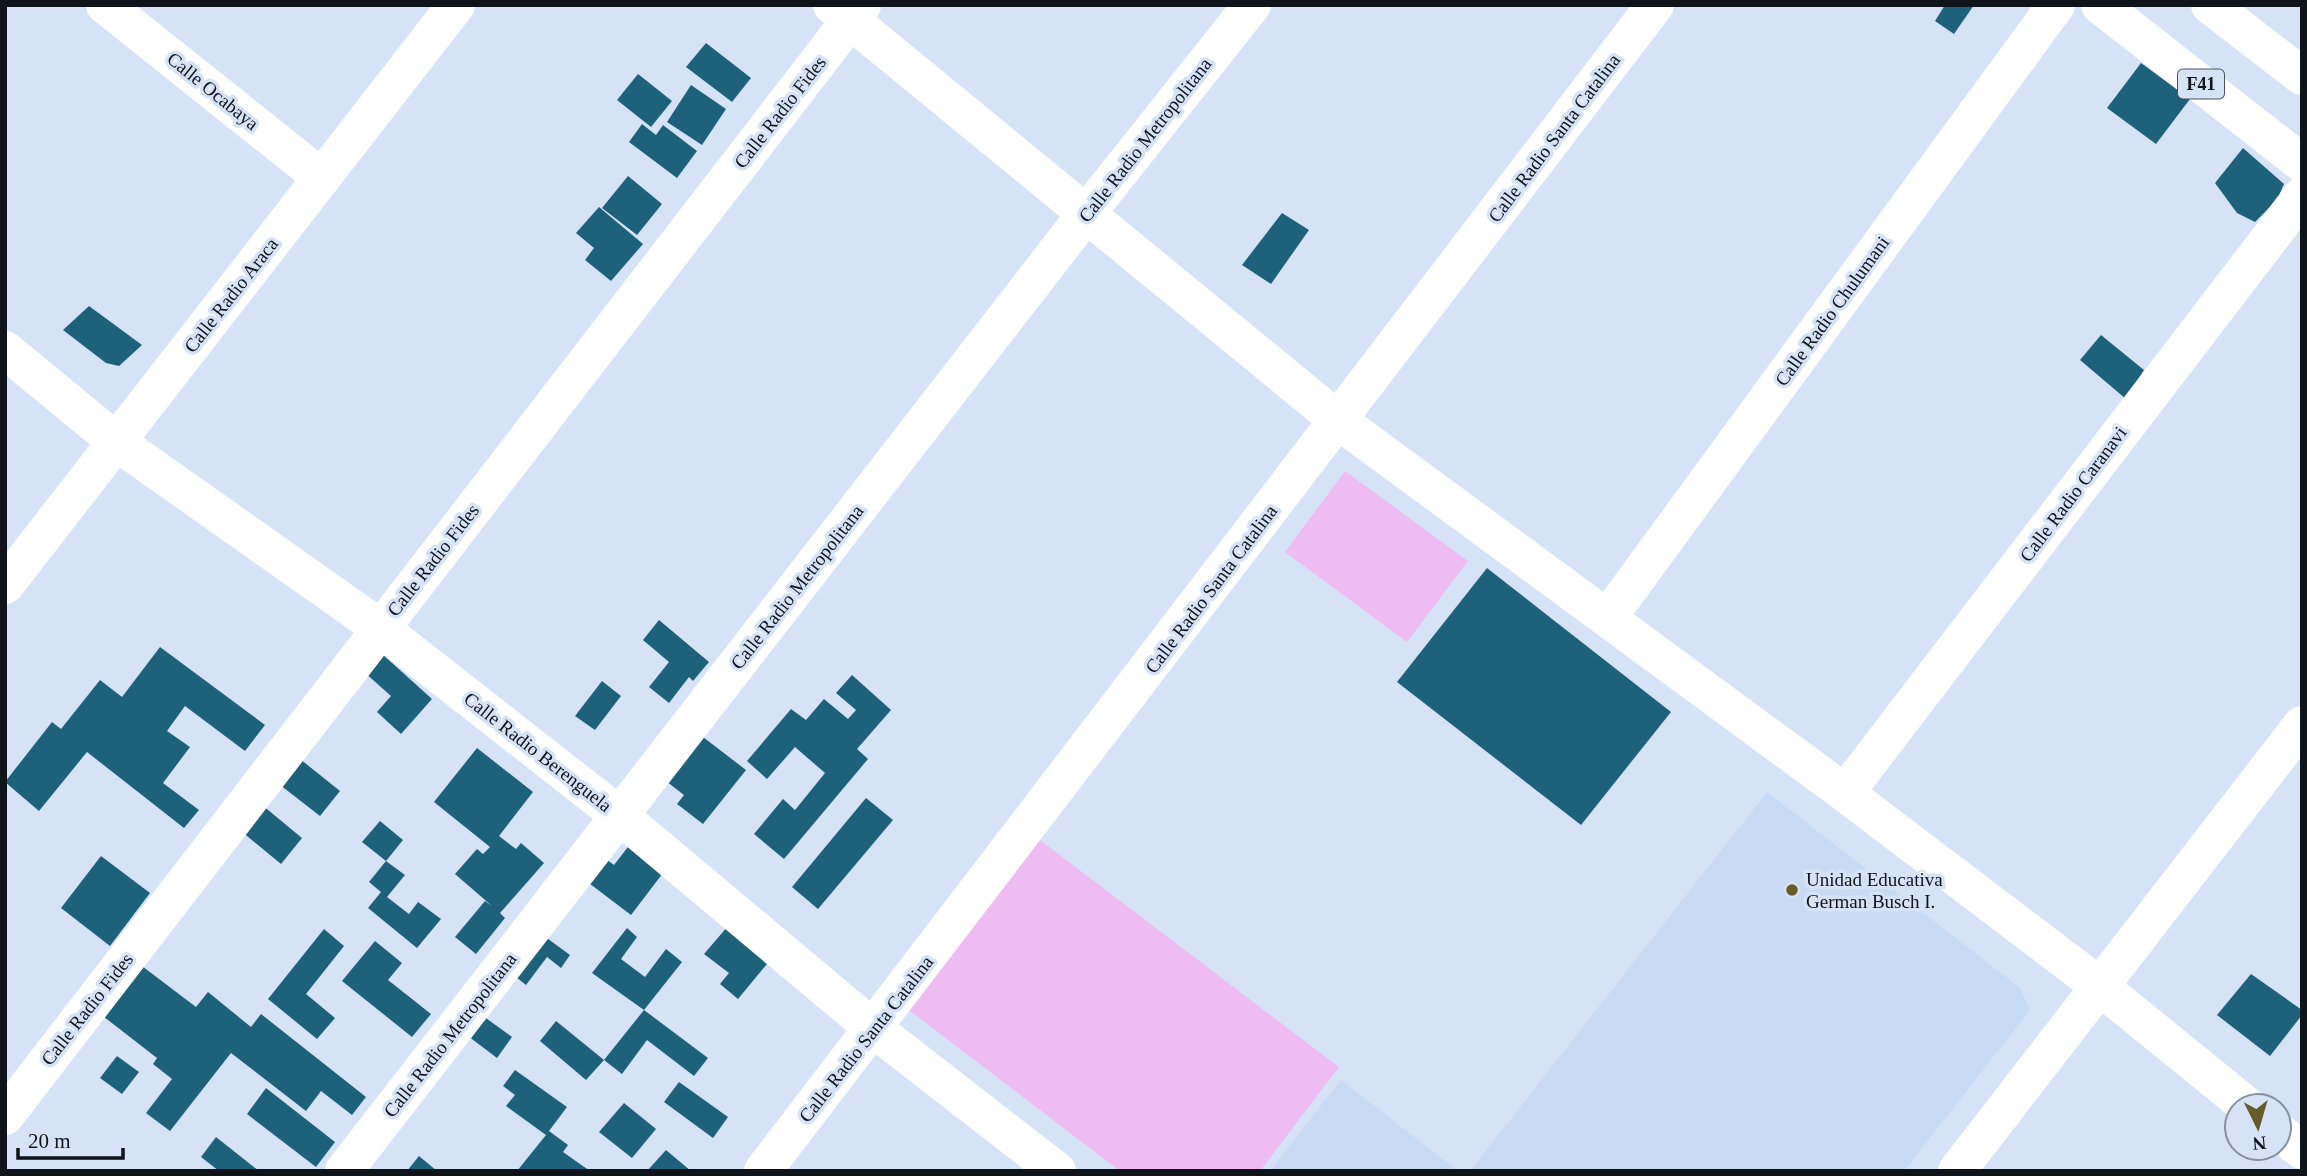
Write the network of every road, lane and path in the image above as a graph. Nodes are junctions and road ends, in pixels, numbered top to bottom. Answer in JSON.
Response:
{"nodes":[{"id":1,"x":105,"y":5,"type":"edge"},
{"id":2,"x":456,"y":5,"type":"edge"},
{"id":3,"x":1252,"y":5,"type":"edge"},
{"id":4,"x":1655,"y":5,"type":"edge"},
{"id":5,"x":2056,"y":5,"type":"edge"},
{"id":6,"x":2100,"y":5,"type":"edge"},
{"id":7,"x":2210,"y":5,"type":"edge"},
{"id":8,"x":848,"y":10,"type":"edge"},
{"id":9,"x":2302,"y":76,"type":"edge"},
{"id":10,"x":2302,"y":163,"type":"edge"},
{"id":11,"x":322,"y":178,"type":"junction"},
{"id":12,"x":2302,"y":196,"type":"edge"},
{"id":13,"x":1086,"y":214,"type":"junction"},
{"id":14,"x":5,"y":350,"type":"edge"},
{"id":15,"x":1339,"y":421,"type":"junction"},
{"id":16,"x":118,"y":443,"type":"junction"},
{"id":17,"x":5,"y":585,"type":"edge"},
{"id":18,"x":1608,"y":616,"type":"junction"},
{"id":19,"x":380,"y":628,"type":"junction"},
{"id":20,"x":2302,"y":725,"type":"edge"},
{"id":21,"x":1845,"y":793,"type":"junction"},
{"id":22,"x":620,"y":816,"type":"junction"},
{"id":23,"x":2098,"y":985,"type":"junction"},
{"id":24,"x":874,"y":1029,"type":"junction"},
{"id":25,"x":2230,"y":1092,"type":"edge"},
{"id":26,"x":5,"y":1116,"type":"edge"},
{"id":27,"x":344,"y":1171,"type":"edge"},
{"id":28,"x":763,"y":1171,"type":"edge"},
{"id":29,"x":1057,"y":1171,"type":"edge"},
{"id":30,"x":1957,"y":1171,"type":"edge"}],
"edges":[{"from":1,"to":11,"type":"street","name":"Calle Ocabaya"},
{"from":2,"to":11,"type":"street","name":"Calle Radio Araca"},
{"from":3,"to":13,"type":"street","name":"Calle Radio Metropolitana"},
{"from":4,"to":15,"type":"street","name":"Calle Radio Santa Catalina"},
{"from":5,"to":18,"type":"street","name":"Calle Radio Chulumani"},
{"from":6,"to":10,"type":"street","number":"F41"},
{"from":7,"to":9,"type":"street"},
{"from":8,"to":13,"type":"street"},
{"from":8,"to":19,"type":"street","name":"Calle Radio Fides"},
{"from":11,"to":16,"type":"street","name":"Calle Radio Araca"},
{"from":12,"to":21,"type":"street","name":"Calle Radio Caranavi"},
{"from":13,"to":15,"type":"street"},
{"from":13,"to":22,"type":"street","name":"Calle Radio Metropolitana"},
{"from":14,"to":16,"type":"street","name":"Calle Radio Berenguela"},
{"from":15,"to":18,"type":"street"},
{"from":15,"to":24,"type":"street","name":"Calle Radio Santa Catalina"},
{"from":16,"to":17,"type":"street","name":"Calle Radio Araca"},
{"from":16,"to":19,"type":"street","name":"Calle Radio Berenguela"},
{"from":18,"to":21,"type":"street"},
{"from":19,"to":22,"type":"street","name":"Calle Radio Berenguela"},
{"from":19,"to":26,"type":"street","name":"Calle Radio Fides"},
{"from":20,"to":23,"type":"street"},
{"from":21,"to":23,"type":"street"},
{"from":22,"to":24,"type":"street","name":"Calle Radio Berenguela"},
{"from":22,"to":27,"type":"street","name":"Calle Radio Metropolitana"},
{"from":23,"to":25,"type":"street"},
{"from":23,"to":30,"type":"street"},
{"from":24,"to":28,"type":"street","name":"Calle Radio Santa Catalina"},
{"from":24,"to":29,"type":"street","name":"Calle Radio Berenguela"}]}
